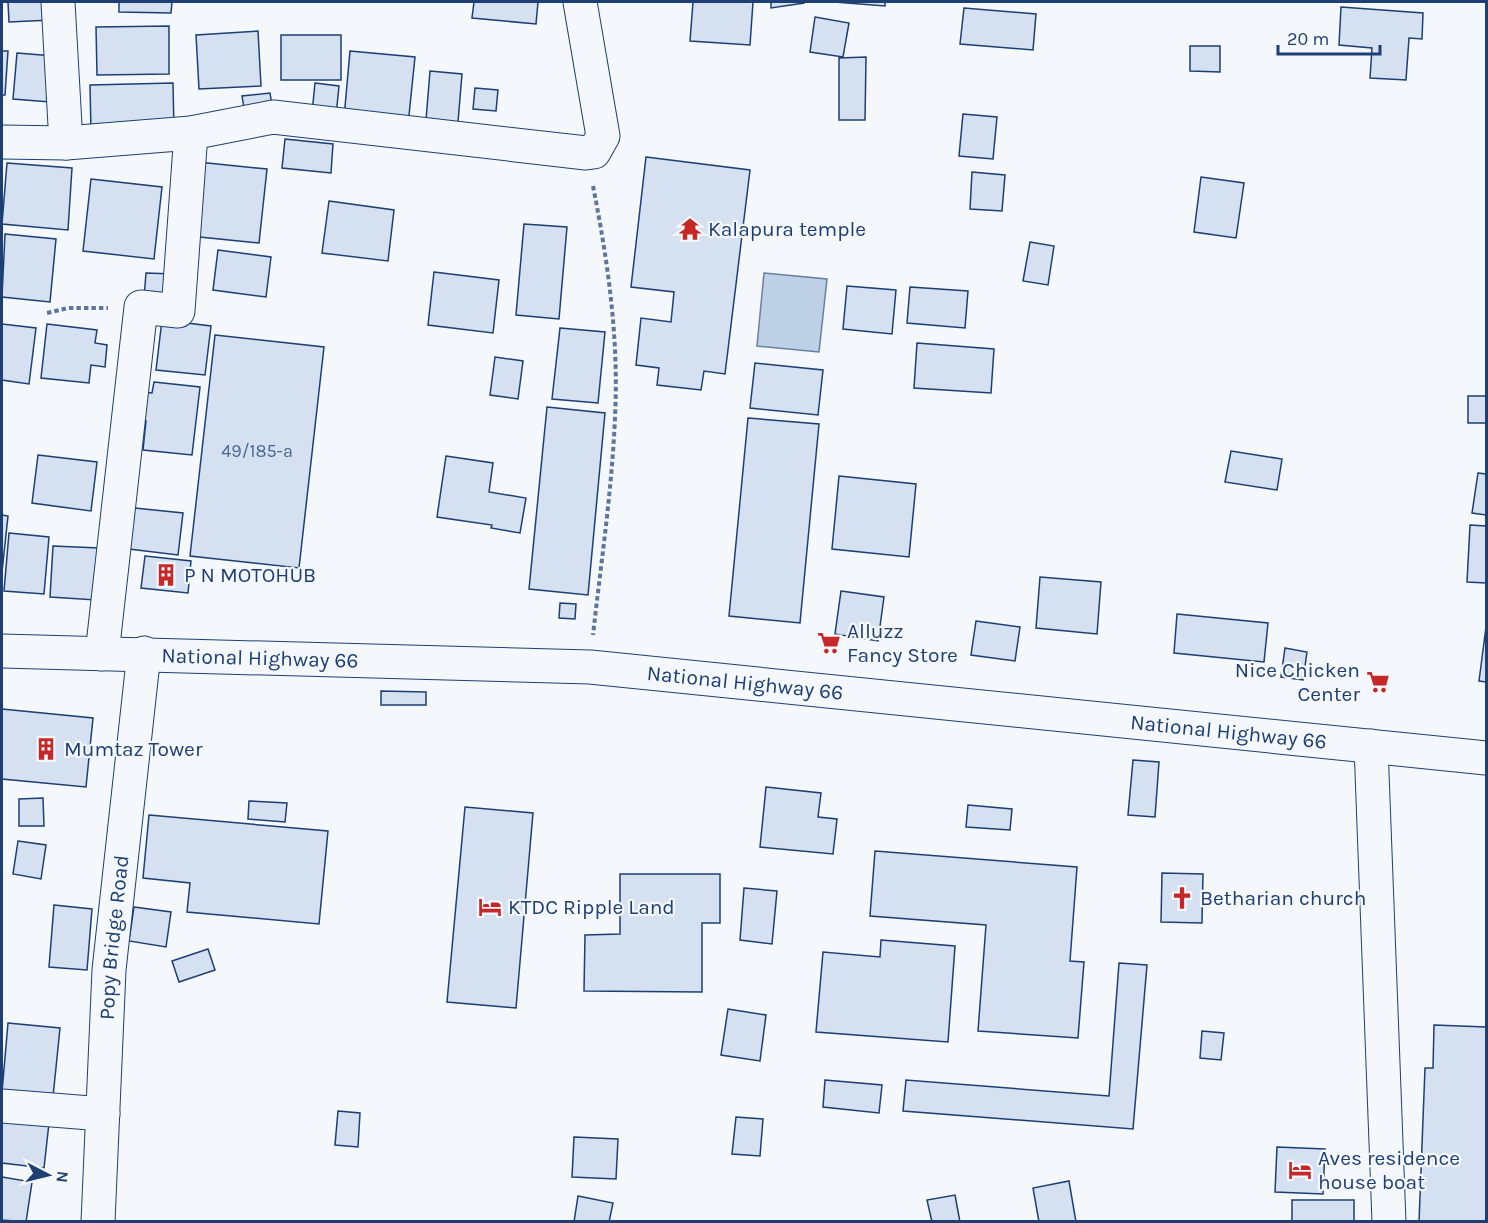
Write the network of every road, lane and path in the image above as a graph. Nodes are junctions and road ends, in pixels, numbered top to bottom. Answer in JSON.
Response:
{"nodes":[{"id":1,"x":58,"y":2,"type":"edge"},
{"id":2,"x":580,"y":2,"type":"edge"},
{"id":3,"x":190,"y":133,"type":"junction"},
{"id":4,"x":2,"y":142,"type":"edge"},
{"id":5,"x":66,"y":143,"type":"junction"},
{"id":6,"x":586,"y":153,"type":"junction"},
{"id":7,"x":141,"y":308,"type":"junction"},
{"id":8,"x":47,"y":313,"type":"dead end"},
{"id":9,"x":2,"y":651,"type":"edge"},
{"id":10,"x":102,"y":654,"type":"junction"},
{"id":11,"x":144,"y":654,"type":"junction"},
{"id":12,"x":590,"y":667,"type":"junction"},
{"id":13,"x":1371,"y":746,"type":"junction"},
{"id":14,"x":1486,"y":758,"type":"edge"},
{"id":15,"x":2,"y":1106,"type":"edge"},
{"id":16,"x":103,"y":1114,"type":"junction"},
{"id":17,"x":98,"y":1221,"type":"edge"},
{"id":18,"x":1389,"y":1221,"type":"edge"}],
"edges":[{"from":1,"to":5,"type":"street"},
{"from":2,"to":6,"type":"street"},
{"from":3,"to":5,"type":"street"},
{"from":3,"to":6,"type":"street"},
{"from":3,"to":7,"type":"street"},
{"from":4,"to":5,"type":"street"},
{"from":6,"to":12,"type":"path"},
{"from":7,"to":8,"type":"path"},
{"from":7,"to":10,"type":"street"},
{"from":9,"to":10,"type":"street","name":"National Highway 66"},
{"from":10,"to":11,"type":"street","name":"National Highway 66"},
{"from":11,"to":12,"type":"street","name":"National Highway 66"},
{"from":11,"to":16,"type":"street","name":"Popy Bridge Road"},
{"from":12,"to":13,"type":"street","name":"National Highway 66"},
{"from":13,"to":14,"type":"street","name":"National Highway 66"},
{"from":13,"to":18,"type":"street"},
{"from":15,"to":16,"type":"street"},
{"from":16,"to":17,"type":"street","name":"Popy Bridge Road"}]}
